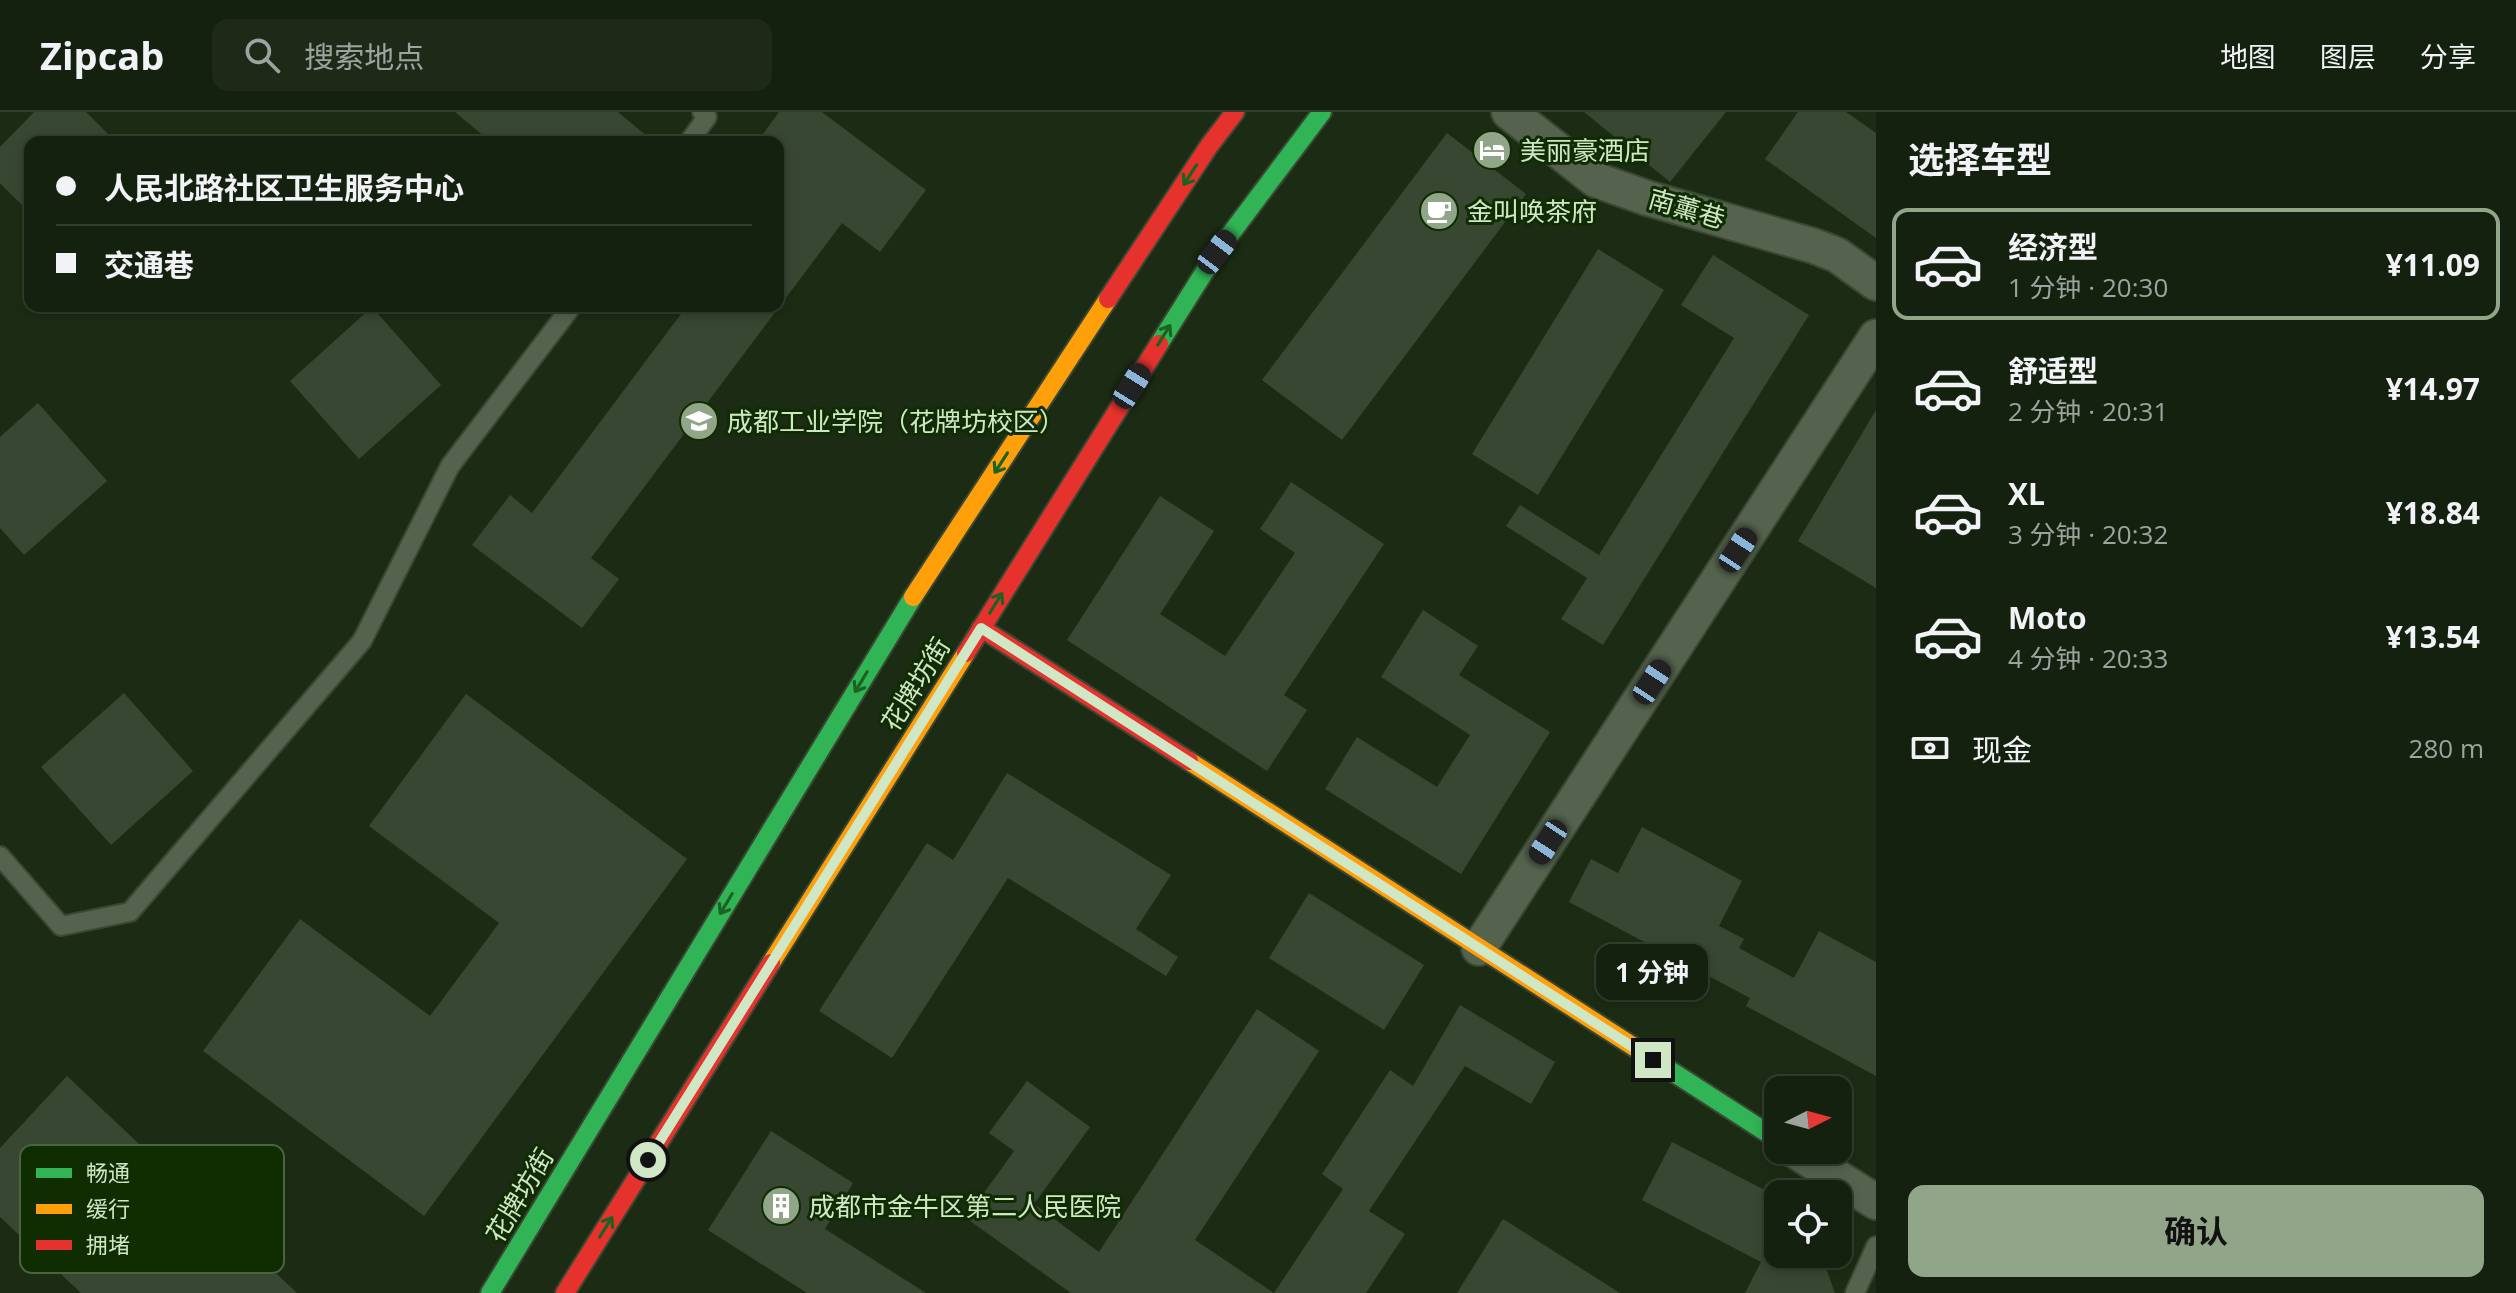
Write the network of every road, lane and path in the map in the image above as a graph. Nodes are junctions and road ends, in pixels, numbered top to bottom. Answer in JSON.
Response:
{"nodes":[{"id":1,"x":702,"y":112,"type":"edge"},
{"id":2,"x":1235,"y":112,"type":"edge"},
{"id":3,"x":1322,"y":112,"type":"edge"},
{"id":4,"x":1509,"y":112,"type":"edge"},
{"id":5,"x":693,"y":136,"type":"edge"},
{"id":6,"x":1876,"y":283,"type":"edge"},
{"id":7,"x":567,"y":312,"type":"edge"},
{"id":8,"x":1876,"y":337,"type":"edge"},
{"id":9,"x":981,"y":628,"type":"junction"},
{"id":10,"x":0,"y":856,"type":"edge"},
{"id":11,"x":1479,"y":948,"type":"junction"},
{"id":12,"x":1764,"y":1131,"type":"edge"},
{"id":13,"x":1816,"y":1164,"type":"edge"},
{"id":14,"x":1876,"y":1202,"type":"edge"},
{"id":15,"x":1876,"y":1246,"type":"edge"},
{"id":16,"x":490,"y":1293,"type":"edge"},
{"id":17,"x":565,"y":1293,"type":"edge"},
{"id":18,"x":1855,"y":1293,"type":"edge"}],
"edges":[{"from":1,"to":5,"type":"lane"},
{"from":2,"to":16,"type":"main road","name":"花牌坊街","one_way":true},
{"from":9,"to":3,"type":"main road","name":"花牌坊街","one_way":true},
{"from":4,"to":6,"type":"street","name":"南薰巷"},
{"from":7,"to":10,"type":"lane"},
{"from":8,"to":11,"type":"street"},
{"from":9,"to":11,"type":"main road"},
{"from":17,"to":9,"type":"main road","name":"花牌坊街","one_way":true},
{"from":11,"to":12,"type":"main road"},
{"from":13,"to":14,"type":"street"},
{"from":15,"to":18,"type":"lane"}]}
